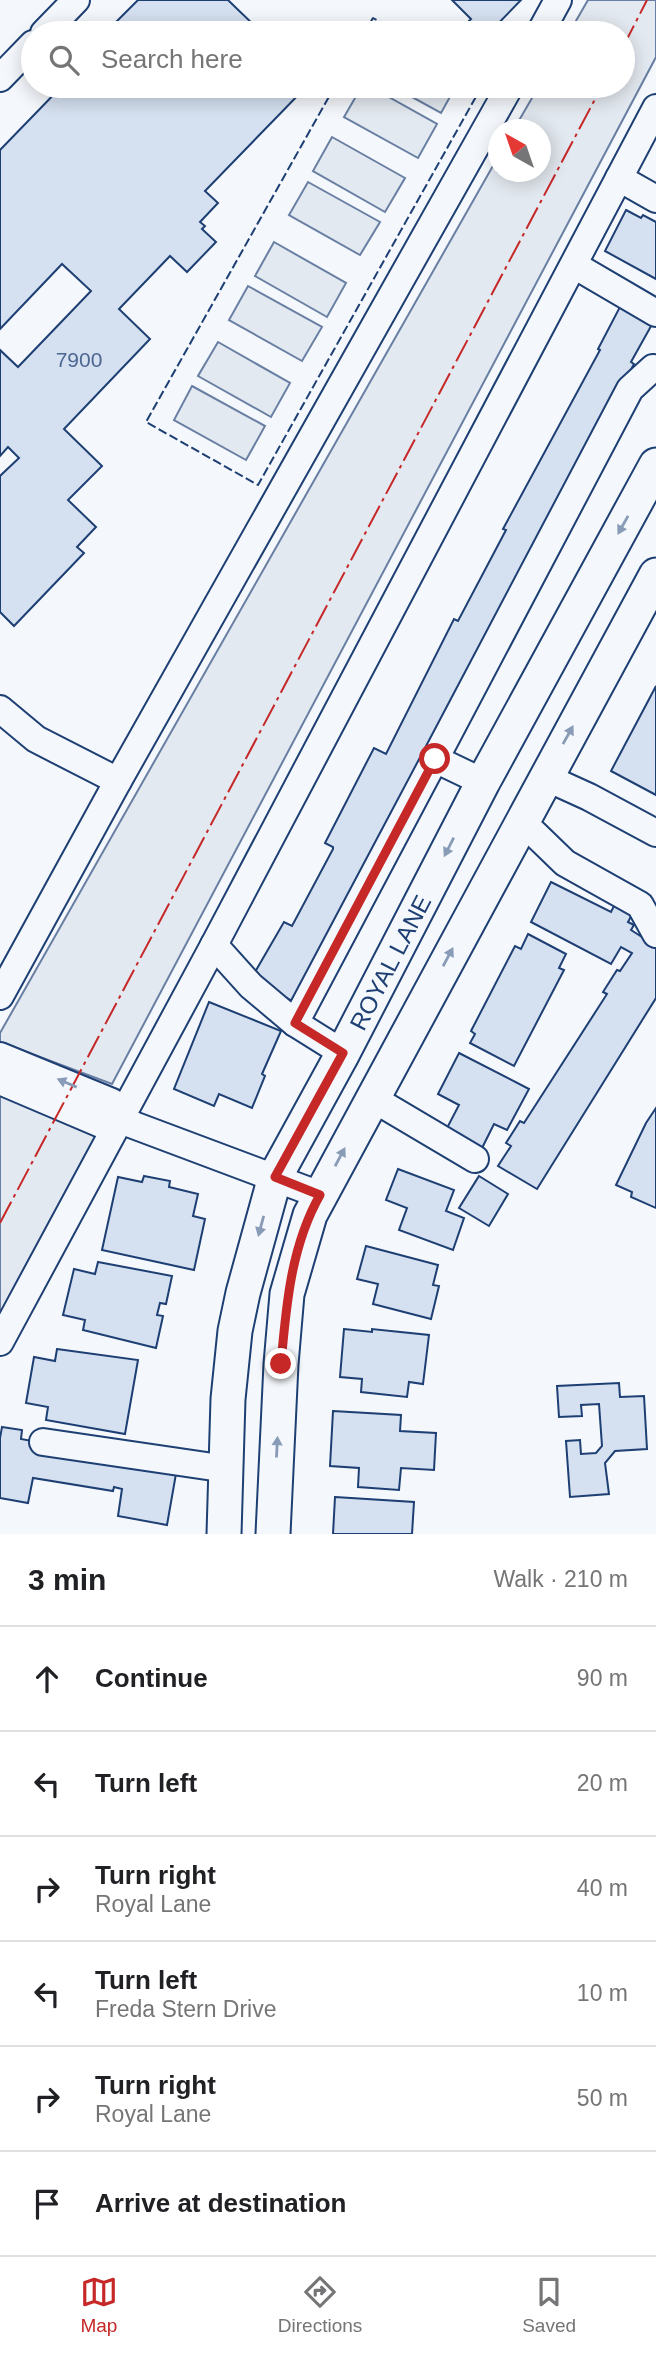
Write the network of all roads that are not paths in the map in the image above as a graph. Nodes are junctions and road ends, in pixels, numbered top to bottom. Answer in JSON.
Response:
{"nodes":[{"id":1,"x":76,"y":0,"type":"edge"},
{"id":2,"x":558,"y":0,"type":"edge"},
{"id":3,"x":56,"y":21,"type":"edge"},
{"id":4,"x":547,"y":21,"type":"edge"},
{"id":5,"x":21,"y":56,"type":"edge"},
{"id":6,"x":0,"y":78,"type":"edge"},
{"id":7,"x":503,"y":98,"type":"edge"},
{"id":8,"x":656,"y":108,"type":"edge"},
{"id":9,"x":619,"y":178,"type":"junction"},
{"id":10,"x":656,"y":199,"type":"edge"},
{"id":11,"x":574,"y":265,"type":"junction"},
{"id":12,"x":656,"y":313,"type":"edge"},
{"id":13,"x":655,"y":365,"type":"edge"},
{"id":14,"x":656,"y":465,"type":"edge"},
{"id":15,"x":656,"y":575,"type":"edge"},
{"id":16,"x":647,"y":615,"type":"edge"},
{"id":17,"x":0,"y":709,"type":"edge"},
{"id":18,"x":435,"y":759,"type":"junction"},
{"id":19,"x":545,"y":777,"type":"junction"},
{"id":20,"x":118,"y":781,"type":"junction"},
{"id":21,"x":482,"y":784,"type":"junction"},
{"id":22,"x":523,"y":818,"type":"junction"},
{"id":23,"x":656,"y":833,"type":"edge"},
{"id":24,"x":656,"y":934,"type":"edge"},
{"id":25,"x":214,"y":945,"type":"junction"},
{"id":26,"x":0,"y":996,"type":"edge"},
{"id":27,"x":295,"y":1023,"type":"junction"},
{"id":28,"x":343,"y":1053,"type":"junction"},
{"id":29,"x":0,"y":1056,"type":"edge"},
{"id":30,"x":0,"y":1081,"type":"edge"},
{"id":31,"x":372,"y":1098,"type":"junction"},
{"id":32,"x":120,"y":1120,"type":"junction"},
{"id":33,"x":475,"y":1159,"type":"dead end"},
{"id":34,"x":275,"y":1177,"type":"junction"},
{"id":35,"x":320,"y":1195,"type":"junction"},
{"id":36,"x":0,"y":1342,"type":"edge"},
{"id":37,"x":43,"y":1442,"type":"dead end"},
{"id":38,"x":227,"y":1469,"type":"junction"},
{"id":39,"x":224,"y":1534,"type":"edge"},
{"id":40,"x":274,"y":1534,"type":"edge"}],
"edges":[{"from":1,"to":3,"type":"street"},
{"from":2,"to":4,"type":"street"},
{"from":5,"to":6,"type":"street"},
{"from":7,"to":20,"type":"street"},
{"from":8,"to":9,"type":"street"},
{"from":9,"to":10,"type":"street"},
{"from":9,"to":11,"type":"street"},
{"from":11,"to":12,"type":"street"},
{"from":11,"to":25,"type":"street"},
{"from":13,"to":18,"type":"street"},
{"from":14,"to":21,"type":"main road","name":"ROYAL LANE","one_way":true},
{"from":15,"to":16,"type":"main road","name":"ROYAL LANE"},
{"from":19,"to":16,"type":"main road","name":"ROYAL LANE","one_way":true},
{"from":17,"to":20,"type":"street"},
{"from":18,"to":21,"type":"street"},
{"from":18,"to":27,"type":"street"},
{"from":19,"to":22,"type":"main road","name":"ROYAL LANE"},
{"from":19,"to":23,"type":"street"},
{"from":20,"to":26,"type":"street"},
{"from":21,"to":22,"type":"main road"},
{"from":21,"to":28,"type":"main road","name":"ROYAL LANE","one_way":true},
{"from":22,"to":24,"type":"street"},
{"from":31,"to":22,"type":"main road","name":"ROYAL LANE","one_way":true},
{"from":25,"to":27,"type":"street"},
{"from":25,"to":32,"type":"street"},
{"from":27,"to":28,"type":"street"},
{"from":28,"to":34,"type":"main road","name":"ROYAL LANE"},
{"from":32,"to":29,"type":"street","one_way":true},
{"from":30,"to":32,"type":"street"},
{"from":31,"to":33,"type":"street"},
{"from":35,"to":31,"type":"main road","name":"ROYAL LANE","one_way":true},
{"from":32,"to":34,"type":"street"},
{"from":32,"to":36,"type":"street"},
{"from":34,"to":35,"type":"street"},
{"from":34,"to":38,"type":"main road","name":"ROYAL LANE","one_way":true},
{"from":40,"to":35,"type":"main road","name":"ROYAL LANE","one_way":true},
{"from":37,"to":38,"type":"street"},
{"from":38,"to":39,"type":"main road","name":"ROYAL LANE"}]}
